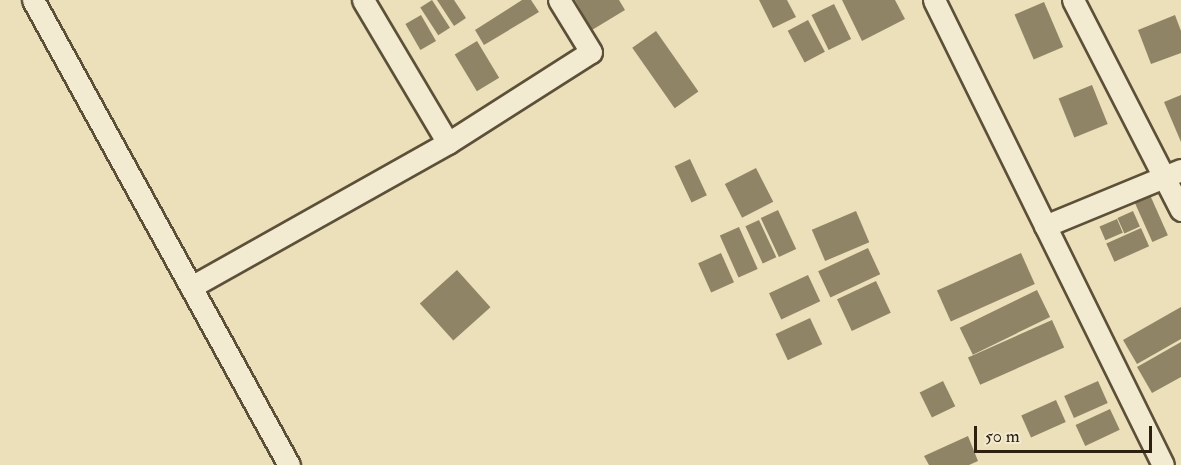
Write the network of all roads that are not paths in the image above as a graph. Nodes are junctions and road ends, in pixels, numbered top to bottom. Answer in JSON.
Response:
{"nodes":[{"id":1,"x":33,"y":0,"type":"edge"},
{"id":2,"x":363,"y":0,"type":"edge"},
{"id":3,"x":559,"y":0,"type":"edge"},
{"id":4,"x":934,"y":0,"type":"edge"},
{"id":5,"x":1073,"y":0,"type":"edge"},
{"id":6,"x":448,"y":143,"type":"junction"},
{"id":7,"x":1173,"y":173,"type":"edge"},
{"id":8,"x":1181,"y":210,"type":"edge"},
{"id":9,"x":1045,"y":226,"type":"junction"},
{"id":10,"x":191,"y":287,"type":"junction"},
{"id":11,"x":289,"y":465,"type":"edge"},
{"id":12,"x":1163,"y":465,"type":"edge"}],
"edges":[{"from":1,"to":10,"type":"street"},
{"from":2,"to":6,"type":"street"},
{"from":3,"to":6,"type":"street"},
{"from":4,"to":9,"type":"street"},
{"from":5,"to":7,"type":"street"},
{"from":6,"to":10,"type":"street"},
{"from":7,"to":8,"type":"street"},
{"from":7,"to":9,"type":"street"},
{"from":9,"to":12,"type":"street"},
{"from":10,"to":11,"type":"street"}]}
